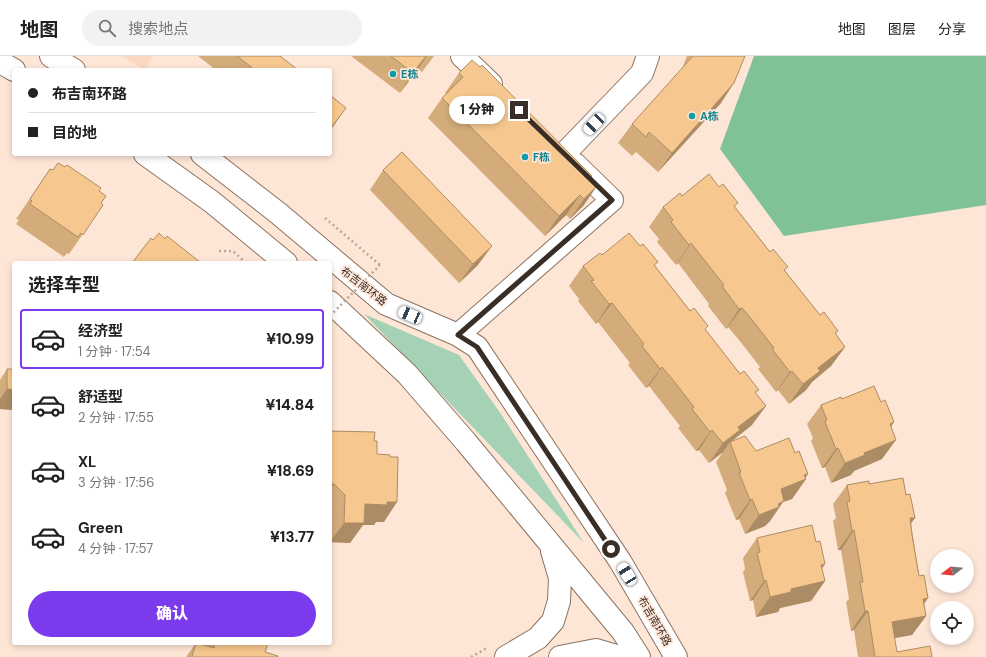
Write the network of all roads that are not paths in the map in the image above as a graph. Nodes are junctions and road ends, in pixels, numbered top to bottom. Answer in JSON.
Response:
{"nodes":[{"id":1,"x":51,"y":56,"type":"edge"},
{"id":2,"x":462,"y":56,"type":"edge"},
{"id":3,"x":648,"y":56,"type":"edge"},
{"id":4,"x":0,"y":62,"type":"edge"},
{"id":5,"x":71,"y":68,"type":"edge"},
{"id":6,"x":12,"y":69,"type":"edge"},
{"id":7,"x":508,"y":100,"type":"edge"},
{"id":8,"x":547,"y":138,"type":"edge"},
{"id":9,"x":564,"y":154,"type":"junction"},
{"id":10,"x":148,"y":156,"type":"edge"},
{"id":11,"x":205,"y":156,"type":"edge"},
{"id":12,"x":284,"y":261,"type":"edge"},
{"id":13,"x":332,"y":304,"type":"edge"},
{"id":14,"x":458,"y":335,"type":"junction"},
{"id":15,"x":551,"y":546,"type":"junction"},
{"id":16,"x":506,"y":657,"type":"edge"},
{"id":17,"x":560,"y":657,"type":"edge"},
{"id":18,"x":620,"y":657,"type":"edge"},
{"id":19,"x":639,"y":657,"type":"edge"},
{"id":20,"x":676,"y":657,"type":"edge"}],
"edges":[{"from":1,"to":5,"type":"street"},
{"from":2,"to":7,"type":"street"},
{"from":3,"to":9,"type":"street"},
{"from":4,"to":6,"type":"street"},
{"from":8,"to":9,"type":"street"},
{"from":9,"to":14,"type":"street"},
{"from":10,"to":12,"type":"street"},
{"from":11,"to":14,"type":"street","name":"布吉南环路"},
{"from":13,"to":15,"type":"street"},
{"from":14,"to":20,"type":"street","name":"布吉南环路"},
{"from":15,"to":16,"type":"street"},
{"from":15,"to":19,"type":"street"},
{"from":17,"to":18,"type":"street"}]}
